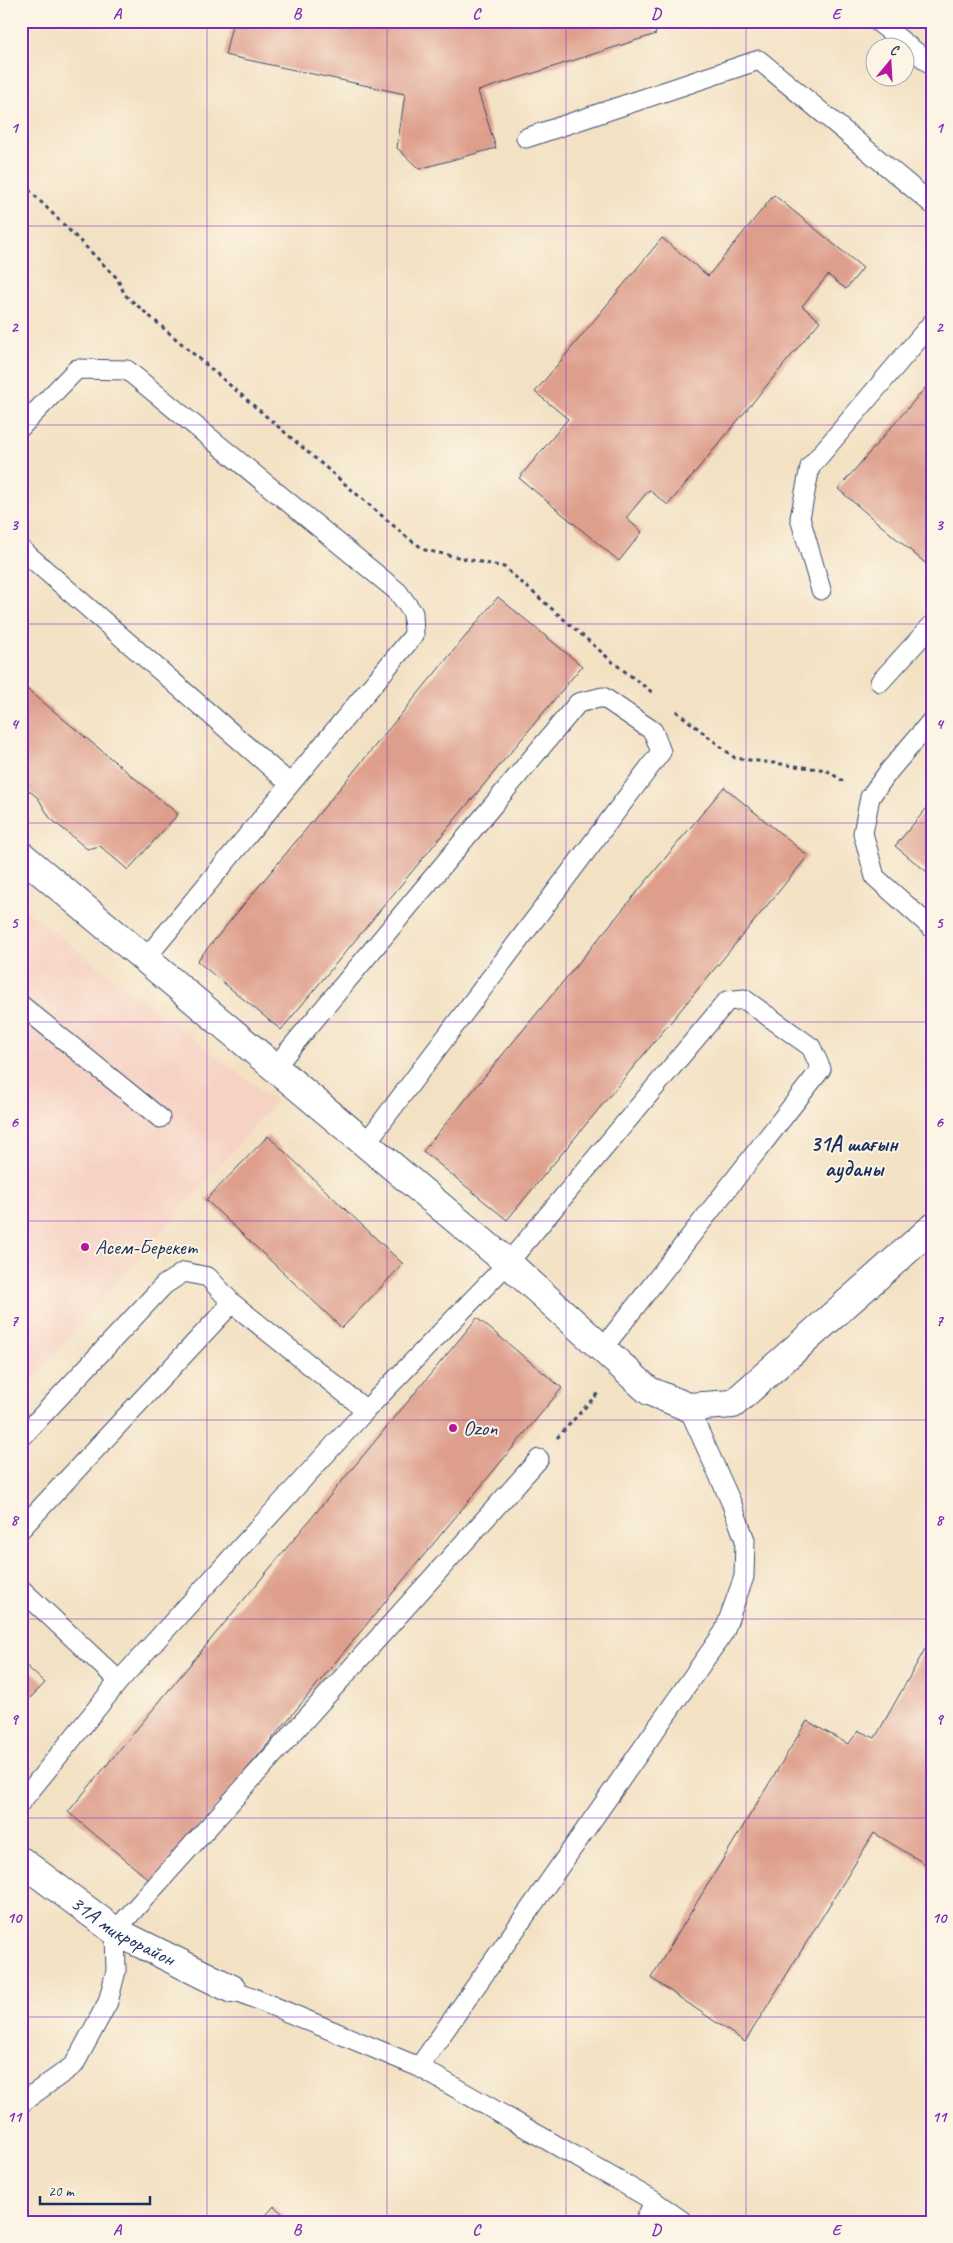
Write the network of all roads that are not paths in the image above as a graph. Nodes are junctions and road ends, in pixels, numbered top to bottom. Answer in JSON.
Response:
{"nodes":[{"id":1,"x":877,"y":21,"type":"edge"},
{"id":2,"x":932,"y":65,"type":"edge"},
{"id":3,"x":526,"y":138,"type":"dead end"},
{"id":4,"x":932,"y":204,"type":"edge"},
{"id":5,"x":932,"y":323,"type":"edge"},
{"id":6,"x":21,"y":427,"type":"edge"},
{"id":7,"x":21,"y":550,"type":"edge"},
{"id":8,"x":822,"y":590,"type":"dead end"},
{"id":9,"x":932,"y":625,"type":"edge"},
{"id":10,"x":880,"y":682,"type":"dead end"},
{"id":11,"x":932,"y":720,"type":"edge"},
{"id":12,"x":290,"y":784,"type":"junction"},
{"id":13,"x":21,"y":856,"type":"edge"},
{"id":14,"x":932,"y":928,"type":"edge"},
{"id":15,"x":145,"y":959,"type":"junction"},
{"id":16,"x":21,"y":1005,"type":"edge"},
{"id":17,"x":275,"y":1067,"type":"junction"},
{"id":18,"x":160,"y":1118,"type":"dead end"},
{"id":19,"x":366,"y":1143,"type":"junction"},
{"id":20,"x":932,"y":1228,"type":"edge"},
{"id":21,"x":508,"y":1263,"type":"junction"},
{"id":22,"x":232,"y":1303,"type":"junction"},
{"id":23,"x":603,"y":1348,"type":"junction"},
{"id":24,"x":688,"y":1407,"type":"junction"},
{"id":25,"x":366,"y":1410,"type":"junction"},
{"id":26,"x":21,"y":1438,"type":"edge"},
{"id":27,"x":539,"y":1459,"type":"road end"},
{"id":28,"x":21,"y":1529,"type":"edge"},
{"id":29,"x":21,"y":1589,"type":"edge"},
{"id":30,"x":119,"y":1681,"type":"junction"},
{"id":31,"x":21,"y":1802,"type":"edge"},
{"id":32,"x":21,"y":1862,"type":"edge"},
{"id":33,"x":115,"y":1931,"type":"junction"},
{"id":34,"x":232,"y":1989,"type":"joint"},
{"id":35,"x":418,"y":2067,"type":"junction"},
{"id":36,"x":21,"y":2104,"type":"edge"},
{"id":37,"x":654,"y":2201,"type":"junction"},
{"id":38,"x":645,"y":2222,"type":"edge"},
{"id":39,"x":684,"y":2222,"type":"edge"}],
"edges":[{"from":1,"to":2,"type":"lane"},
{"from":3,"to":4,"type":"lane"},
{"from":5,"to":8,"type":"lane"},
{"from":6,"to":12,"type":"lane"},
{"from":7,"to":12,"type":"lane"},
{"from":9,"to":10,"type":"lane"},
{"from":11,"to":14,"type":"lane"},
{"from":12,"to":15,"type":"lane"},
{"from":13,"to":15,"type":"street"},
{"from":15,"to":17,"type":"street"},
{"from":16,"to":18,"type":"lane"},
{"from":17,"to":19,"type":"street"},
{"from":17,"to":19,"type":"lane"},
{"from":19,"to":21,"type":"street"},
{"from":20,"to":24,"type":"street"},
{"from":21,"to":23,"type":"street"},
{"from":21,"to":23,"type":"lane"},
{"from":21,"to":25,"type":"lane"},
{"from":22,"to":25,"type":"lane"},
{"from":22,"to":26,"type":"lane"},
{"from":22,"to":28,"type":"lane"},
{"from":23,"to":24,"type":"street"},
{"from":24,"to":35,"type":"lane"},
{"from":25,"to":30,"type":"lane"},
{"from":27,"to":33,"type":"lane"},
{"from":29,"to":30,"type":"lane"},
{"from":30,"to":31,"type":"lane"},
{"from":32,"to":33,"type":"street","name":"31А микрорайон"},
{"from":33,"to":34,"type":"street","name":"31А микрорайон"},
{"from":33,"to":36,"type":"lane"},
{"from":34,"to":35,"type":"lane"},
{"from":35,"to":37,"type":"lane"},
{"from":37,"to":38,"type":"lane"},
{"from":37,"to":39,"type":"lane"}]}
